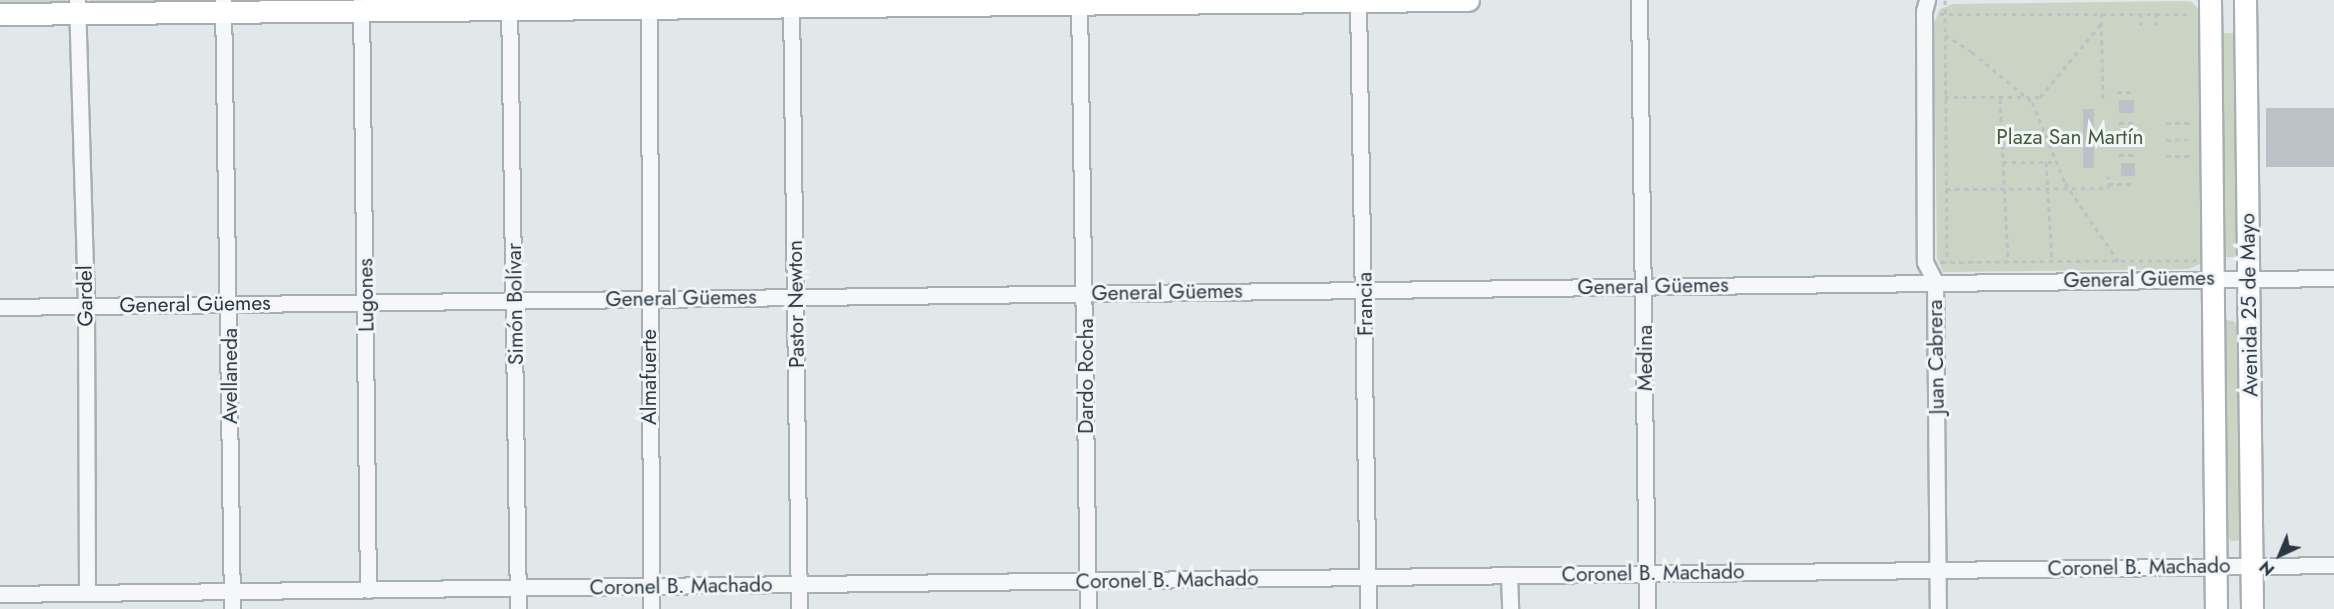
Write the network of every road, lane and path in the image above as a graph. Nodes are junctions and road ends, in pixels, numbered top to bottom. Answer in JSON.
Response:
{"nodes":[{"id":1,"x":1468,"y":0,"type":"edge"},
{"id":2,"x":1640,"y":0,"type":"edge"},
{"id":3,"x":1945,"y":0,"type":"edge"},
{"id":4,"x":2210,"y":0,"type":"edge"},
{"id":5,"x":2245,"y":0,"type":"edge"},
{"id":6,"x":1079,"y":1,"type":"edge"},
{"id":7,"x":1358,"y":1,"type":"edge"},
{"id":8,"x":791,"y":2,"type":"edge"},
{"id":9,"x":649,"y":3,"type":"edge"},
{"id":10,"x":509,"y":5,"type":"edge"},
{"id":11,"x":223,"y":6,"type":"edge"},
{"id":12,"x":361,"y":6,"type":"edge"},
{"id":13,"x":77,"y":7,"type":"edge"},
{"id":14,"x":1925,"y":7,"type":"edge"},
{"id":15,"x":2101,"y":13,"type":"junction"},
{"id":16,"x":2141,"y":13,"type":"junction"},
{"id":17,"x":2156,"y":13,"type":"junction"},
{"id":18,"x":0,"y":14,"type":"edge"},
{"id":19,"x":1945,"y":14,"type":"junction"},
{"id":20,"x":2101,"y":24,"type":"junction"},
{"id":21,"x":2141,"y":25,"type":"dead end"},
{"id":22,"x":2156,"y":25,"type":"dead end"},
{"id":23,"x":2193,"y":25,"type":"dead end"},
{"id":24,"x":1945,"y":35,"type":"junction"},
{"id":25,"x":2117,"y":92,"type":"dead end"},
{"id":26,"x":2134,"y":92,"type":"dead end"},
{"id":27,"x":1946,"y":97,"type":"junction"},
{"id":28,"x":2000,"y":99,"type":"junction"},
{"id":29,"x":2029,"y":100,"type":"junction"},
{"id":30,"x":2103,"y":101,"type":"dead end"},
{"id":31,"x":2194,"y":112,"type":"dead end"},
{"id":32,"x":2119,"y":123,"type":"dead end"},
{"id":33,"x":2134,"y":123,"type":"dead end"},
{"id":34,"x":2166,"y":123,"type":"dead end"},
{"id":35,"x":2194,"y":123,"type":"junction"},
{"id":36,"x":2119,"y":139,"type":"dead end"},
{"id":37,"x":2135,"y":139,"type":"dead end"},
{"id":38,"x":2166,"y":140,"type":"dead end"},
{"id":39,"x":2194,"y":140,"type":"junction"},
{"id":40,"x":2119,"y":155,"type":"dead end"},
{"id":41,"x":2135,"y":155,"type":"dead end"},
{"id":42,"x":2166,"y":156,"type":"dead end"},
{"id":43,"x":2194,"y":156,"type":"junction"},
{"id":44,"x":2003,"y":162,"type":"junction"},
{"id":45,"x":2046,"y":162,"type":"junction"},
{"id":46,"x":2056,"y":162,"type":"junction"},
{"id":47,"x":2195,"y":167,"type":"dead end"},
{"id":48,"x":2108,"y":176,"type":"dead end"},
{"id":49,"x":2108,"y":184,"type":"junction"},
{"id":50,"x":2135,"y":184,"type":"dead end"},
{"id":51,"x":1946,"y":189,"type":"junction"},
{"id":52,"x":2005,"y":189,"type":"junction"},
{"id":53,"x":2048,"y":189,"type":"junction"},
{"id":54,"x":2068,"y":189,"type":"junction"},
{"id":55,"x":2144,"y":254,"type":"dead end"},
{"id":56,"x":2159,"y":254,"type":"dead end"},
{"id":57,"x":2144,"y":260,"type":"junction"},
{"id":58,"x":2159,"y":260,"type":"junction"},
{"id":59,"x":2052,"y":261,"type":"junction"},
{"id":60,"x":2118,"y":261,"type":"junction"},
{"id":61,"x":1925,"y":262,"type":"junction"},
{"id":62,"x":1947,"y":262,"type":"junction"},
{"id":63,"x":2008,"y":262,"type":"junction"},
{"id":64,"x":2202,"y":265,"type":"junction"},
{"id":65,"x":2248,"y":278,"type":"junction"},
{"id":66,"x":2334,"y":278,"type":"edge"},
{"id":67,"x":1941,"y":282,"type":"junction"},
{"id":68,"x":1644,"y":286,"type":"junction"},
{"id":69,"x":1365,"y":289,"type":"junction"},
{"id":70,"x":1085,"y":293,"type":"junction"},
{"id":71,"x":797,"y":297,"type":"junction"},
{"id":72,"x":649,"y":298,"type":"junction"},
{"id":73,"x":515,"y":300,"type":"junction"},
{"id":74,"x":366,"y":302,"type":"junction"},
{"id":75,"x":229,"y":304,"type":"junction"},
{"id":76,"x":86,"y":306,"type":"junction"},
{"id":77,"x":0,"y":307,"type":"edge"},
{"id":78,"x":2334,"y":565,"type":"edge"},
{"id":79,"x":2216,"y":566,"type":"junction"},
{"id":80,"x":2251,"y":566,"type":"junction"},
{"id":81,"x":1938,"y":570,"type":"junction"},
{"id":82,"x":1647,"y":573,"type":"junction"},
{"id":83,"x":1509,"y":575,"type":"junction"},
{"id":84,"x":1368,"y":577,"type":"junction"},
{"id":85,"x":1088,"y":580,"type":"junction"},
{"id":86,"x":799,"y":584,"type":"junction"},
{"id":87,"x":651,"y":586,"type":"junction"},
{"id":88,"x":518,"y":588,"type":"junction"},
{"id":89,"x":368,"y":590,"type":"junction"},
{"id":90,"x":231,"y":591,"type":"junction"},
{"id":91,"x":87,"y":593,"type":"junction"},
{"id":92,"x":0,"y":594,"type":"edge"},
{"id":93,"x":232,"y":609,"type":"edge"},
{"id":94,"x":518,"y":609,"type":"edge"},
{"id":95,"x":651,"y":609,"type":"edge"},
{"id":96,"x":800,"y":609,"type":"edge"},
{"id":97,"x":1088,"y":609,"type":"edge"},
{"id":98,"x":1368,"y":609,"type":"edge"},
{"id":99,"x":1510,"y":609,"type":"edge"},
{"id":100,"x":1647,"y":609,"type":"edge"},
{"id":101,"x":1938,"y":609,"type":"edge"},
{"id":102,"x":2216,"y":609,"type":"edge"},
{"id":103,"x":2252,"y":609,"type":"edge"}],
"edges":[{"from":1,"to":7,"type":"main road"},
{"from":2,"to":68,"type":"street","name":"Medina"},
{"from":3,"to":19,"type":"path"},
{"from":4,"to":64,"type":"main road","name":"Avenida 25 de Mayo"},
{"from":5,"to":65,"type":"main road","name":"Avenida 25 de Mayo"},
{"from":6,"to":7,"type":"main road"},
{"from":6,"to":8,"type":"main road"},
{"from":6,"to":70,"type":"street","name":"Dardo Rocha"},
{"from":7,"to":69,"type":"street","name":"Francia"},
{"from":8,"to":9,"type":"main road"},
{"from":8,"to":71,"type":"street","name":"Pastor Newton"},
{"from":9,"to":10,"type":"main road"},
{"from":9,"to":72,"type":"street","name":"Almafuerte"},
{"from":10,"to":12,"type":"main road"},
{"from":10,"to":73,"type":"street","name":"Simón Bolívar"},
{"from":11,"to":12,"type":"main road"},
{"from":11,"to":13,"type":"main road"},
{"from":11,"to":75,"type":"street","name":"Avellaneda"},
{"from":12,"to":74,"type":"street","name":"Lugones"},
{"from":13,"to":18,"type":"main road"},
{"from":13,"to":76,"type":"street","name":"Gardel"},
{"from":14,"to":19,"type":"path"},
{"from":14,"to":61,"type":"street","name":"Juan Cabrera"},
{"from":15,"to":16,"type":"path"},
{"from":15,"to":19,"type":"path"},
{"from":15,"to":20,"type":"path"},
{"from":16,"to":17,"type":"path"},
{"from":16,"to":21,"type":"path"},
{"from":17,"to":22,"type":"path"},
{"from":17,"to":23,"type":"path"},
{"from":19,"to":24,"type":"path"},
{"from":20,"to":29,"type":"path"},
{"from":20,"to":30,"type":"path"},
{"from":24,"to":27,"type":"path"},
{"from":24,"to":29,"type":"path"},
{"from":25,"to":26,"type":"path"},
{"from":27,"to":28,"type":"path"},
{"from":27,"to":51,"type":"path"},
{"from":28,"to":29,"type":"path"},
{"from":28,"to":44,"type":"path"},
{"from":29,"to":46,"type":"path"},
{"from":31,"to":35,"type":"path"},
{"from":32,"to":33,"type":"path"},
{"from":34,"to":35,"type":"path"},
{"from":35,"to":39,"type":"path"},
{"from":36,"to":37,"type":"path"},
{"from":38,"to":39,"type":"path"},
{"from":39,"to":43,"type":"path"},
{"from":40,"to":41,"type":"path"},
{"from":42,"to":43,"type":"path"},
{"from":43,"to":47,"type":"path"},
{"from":44,"to":45,"type":"path"},
{"from":44,"to":52,"type":"path"},
{"from":45,"to":46,"type":"path"},
{"from":45,"to":53,"type":"path"},
{"from":46,"to":54,"type":"path"},
{"from":48,"to":49,"type":"path"},
{"from":49,"to":50,"type":"path"},
{"from":49,"to":54,"type":"path"},
{"from":51,"to":52,"type":"path"},
{"from":51,"to":62,"type":"path"},
{"from":52,"to":53,"type":"path"},
{"from":52,"to":63,"type":"path"},
{"from":53,"to":54,"type":"path"},
{"from":53,"to":59,"type":"path"},
{"from":54,"to":60,"type":"path"},
{"from":55,"to":57,"type":"path"},
{"from":56,"to":58,"type":"path"},
{"from":57,"to":58,"type":"path"},
{"from":57,"to":60,"type":"path"},
{"from":58,"to":64,"type":"path"},
{"from":59,"to":60,"type":"path"},
{"from":59,"to":63,"type":"path"},
{"from":61,"to":62,"type":"path"},
{"from":61,"to":67,"type":"street","name":"Juan Cabrera"},
{"from":62,"to":63,"type":"path"},
{"from":62,"to":67,"type":"path"},
{"from":64,"to":65,"type":"street","name":"General Güemes"},
{"from":64,"to":67,"type":"street","name":"General Güemes"},
{"from":64,"to":79,"type":"main road","name":"Avenida 25 de Mayo"},
{"from":65,"to":66,"type":"street","name":"General Güemes"},
{"from":65,"to":80,"type":"main road","name":"Avenida 25 de Mayo"},
{"from":67,"to":68,"type":"street","name":"General Güemes"},
{"from":67,"to":81,"type":"street","name":"Juan Cabrera"},
{"from":68,"to":69,"type":"street","name":"General Güemes"},
{"from":68,"to":82,"type":"street","name":"Medina"},
{"from":69,"to":70,"type":"street","name":"General Güemes"},
{"from":69,"to":84,"type":"street","name":"Francia"},
{"from":70,"to":71,"type":"street","name":"General Güemes"},
{"from":70,"to":85,"type":"street","name":"Dardo Rocha"},
{"from":71,"to":72,"type":"street","name":"General Güemes"},
{"from":71,"to":86,"type":"street","name":"Pastor Newton"},
{"from":72,"to":73,"type":"street","name":"General Güemes"},
{"from":72,"to":87,"type":"street","name":"Almafuerte"},
{"from":73,"to":74,"type":"street","name":"General Güemes"},
{"from":73,"to":88,"type":"street","name":"Simón Bolívar"},
{"from":74,"to":75,"type":"street","name":"General Güemes"},
{"from":74,"to":89,"type":"street","name":"Lugones"},
{"from":75,"to":76,"type":"street","name":"General Güemes"},
{"from":75,"to":90,"type":"street","name":"Avellaneda"},
{"from":76,"to":77,"type":"street","name":"General Güemes"},
{"from":76,"to":91,"type":"street","name":"Gardel"},
{"from":78,"to":80,"type":"street","name":"Coronel B. Machado"},
{"from":79,"to":80,"type":"street","name":"Coronel B. Machado"},
{"from":79,"to":81,"type":"street","name":"Coronel B. Machado"},
{"from":79,"to":102,"type":"main road","name":"Avenida 25 de Mayo"},
{"from":80,"to":103,"type":"main road","name":"Avenida 25 de Mayo"},
{"from":81,"to":82,"type":"street","name":"Coronel B. Machado"},
{"from":81,"to":101,"type":"street","name":"Juan Cabrera"},
{"from":82,"to":83,"type":"street","name":"Coronel B. Machado"},
{"from":82,"to":100,"type":"street","name":"Medina"},
{"from":83,"to":84,"type":"street","name":"Coronel B. Machado"},
{"from":83,"to":99,"type":"street"},
{"from":84,"to":85,"type":"street","name":"Coronel B. Machado"},
{"from":84,"to":98,"type":"street","name":"Francia"},
{"from":85,"to":86,"type":"street","name":"Coronel B. Machado"},
{"from":85,"to":97,"type":"street","name":"Dardo Rocha"},
{"from":86,"to":87,"type":"street","name":"Coronel B. Machado"},
{"from":86,"to":96,"type":"street","name":"Pastor Newton"},
{"from":87,"to":88,"type":"street","name":"Coronel B. Machado"},
{"from":87,"to":95,"type":"street","name":"Almafuerte"},
{"from":88,"to":89,"type":"street","name":"Coronel B. Machado"},
{"from":88,"to":94,"type":"street","name":"Simón Bolívar"},
{"from":89,"to":90,"type":"street","name":"Coronel B. Machado"},
{"from":90,"to":91,"type":"street","name":"Coronel B. Machado"},
{"from":90,"to":93,"type":"street","name":"Avellaneda"},
{"from":91,"to":92,"type":"street","name":"Coronel B. Machado"}]}
